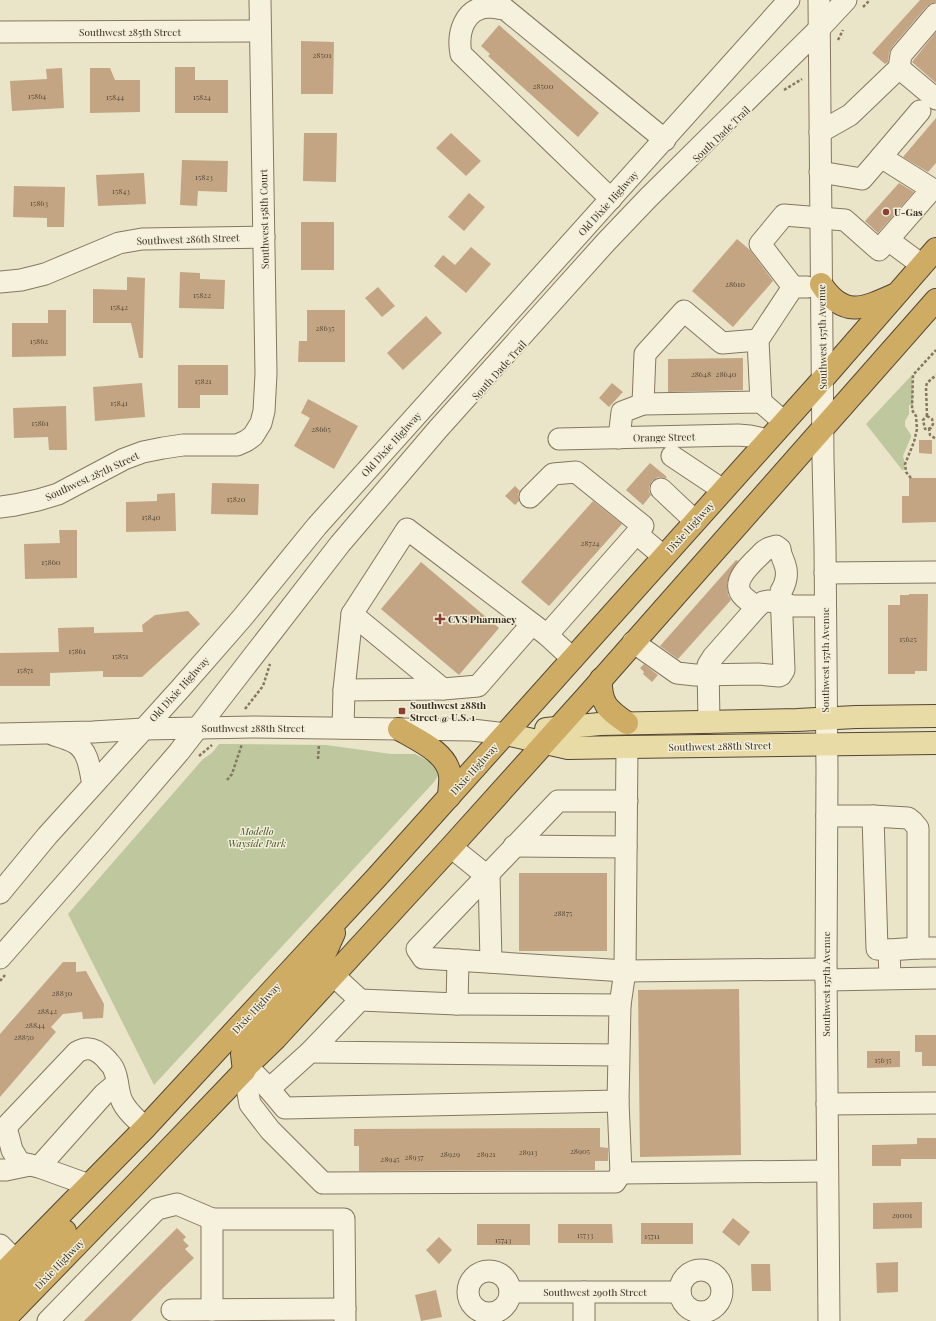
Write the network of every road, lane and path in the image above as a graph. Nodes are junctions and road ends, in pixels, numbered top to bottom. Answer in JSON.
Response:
{"nodes":[{"id":1,"x":260,"y":0,"type":"edge"},
{"id":2,"x":789,"y":0,"type":"edge"},
{"id":3,"x":819,"y":0,"type":"edge"},
{"id":4,"x":846,"y":0,"type":"edge"},
{"id":5,"x":936,"y":14,"type":"edge"},
{"id":6,"x":819,"y":29,"type":"junction"},
{"id":7,"x":260,"y":31,"type":"junction"},
{"id":8,"x":0,"y":32,"type":"edge"},
{"id":9,"x":899,"y":68,"type":"junction"},
{"id":10,"x":806,"y":75,"type":"dead end"},
{"id":11,"x":782,"y":91,"type":"dead end"},
{"id":12,"x":930,"y":96,"type":"edge"},
{"id":13,"x":820,"y":132,"type":"junction"},
{"id":14,"x":665,"y":140,"type":"junction"},
{"id":15,"x":881,"y":157,"type":"junction"},
{"id":16,"x":820,"y":172,"type":"junction"},
{"id":17,"x":935,"y":188,"type":"edge"},
{"id":18,"x":611,"y":199,"type":"junction"},
{"id":19,"x":820,"y":218,"type":"junction"},
{"id":20,"x":264,"y":237,"type":"junction"},
{"id":21,"x":888,"y":240,"type":"junction"},
{"id":22,"x":936,"y":249,"type":"edge"},
{"id":23,"x":922,"y":265,"type":"junction"},
{"id":24,"x":0,"y":282,"type":"edge"},
{"id":25,"x":821,"y":286,"type":"junction"},
{"id":26,"x":793,"y":287,"type":"junction"},
{"id":27,"x":898,"y":292,"type":"junction"},
{"id":28,"x":936,"y":300,"type":"edge"},
{"id":29,"x":758,"y":340,"type":"junction"},
{"id":30,"x":936,"y":350,"type":"edge"},
{"id":31,"x":936,"y":375,"type":"edge"},
{"id":32,"x":933,"y":378,"type":"junction"},
{"id":33,"x":822,"y":380,"type":"junction"},
{"id":34,"x":935,"y":382,"type":"dead end"},
{"id":35,"x":761,"y":402,"type":"junction"},
{"id":36,"x":643,"y":404,"type":"junction"},
{"id":37,"x":927,"y":416,"type":"junction"},
{"id":38,"x":784,"y":422,"type":"junction"},
{"id":39,"x":823,"y":428,"type":"junction"},
{"id":40,"x":929,"y":428,"type":"junction"},
{"id":41,"x":253,"y":436,"type":"joint"},
{"id":42,"x":619,"y":438,"type":"junction"},
{"id":43,"x":936,"y":439,"type":"edge"},
{"id":44,"x":768,"y":440,"type":"junction"},
{"id":45,"x":672,"y":456,"type":"dead end"},
{"id":46,"x":576,"y":472,"type":"junction"},
{"id":47,"x":911,"y":478,"type":"dead end"},
{"id":48,"x":661,"y":489,"type":"dead end"},
{"id":49,"x":723,"y":490,"type":"junction"},
{"id":50,"x":530,"y":497,"type":"dead end"},
{"id":51,"x":0,"y":507,"type":"edge"},
{"id":52,"x":695,"y":521,"type":"junction"},
{"id":53,"x":637,"y":534,"type":"junction"},
{"id":54,"x":663,"y":556,"type":"junction"},
{"id":55,"x":936,"y":572,"type":"edge"},
{"id":56,"x":825,"y":573,"type":"junction"},
{"id":57,"x":782,"y":597,"type":"junction"},
{"id":58,"x":825,"y":606,"type":"junction"},
{"id":59,"x":756,"y":607,"type":"junction"},
{"id":60,"x":352,"y":614,"type":"junction"},
{"id":61,"x":539,"y":629,"type":"junction"},
{"id":62,"x":633,"y":642,"type":"junction"},
{"id":63,"x":272,"y":658,"type":"dead end"},
{"id":64,"x":574,"y":659,"type":"junction"},
{"id":65,"x":708,"y":675,"type":"junction"},
{"id":66,"x":600,"y":679,"type":"junction"},
{"id":67,"x":443,"y":688,"type":"junction"},
{"id":68,"x":344,"y":690,"type":"junction"},
{"id":69,"x":244,"y":711,"type":"dead end"},
{"id":70,"x":936,"y":716,"type":"edge"},
{"id":71,"x":826,"y":718,"type":"junction"},
{"id":72,"x":709,"y":722,"type":"junction"},
{"id":73,"x":627,"y":723,"type":"junction"},
{"id":74,"x":144,"y":728,"type":"junction"},
{"id":75,"x":198,"y":728,"type":"junction"},
{"id":76,"x":343,"y":728,"type":"junction"},
{"id":77,"x":399,"y":729,"type":"junction"},
{"id":78,"x":48,"y":732,"type":"junction"},
{"id":79,"x":0,"y":734,"type":"edge"},
{"id":80,"x":506,"y":734,"type":"junction"},
{"id":81,"x":551,"y":735,"type":"junction"},
{"id":82,"x":243,"y":742,"type":"dead end"},
{"id":83,"x":319,"y":743,"type":"dead end"},
{"id":84,"x":936,"y":744,"type":"edge"},
{"id":85,"x":826,"y":745,"type":"junction"},
{"id":86,"x":627,"y":747,"type":"junction"},
{"id":87,"x":318,"y":759,"type":"dead end"},
{"id":88,"x":227,"y":780,"type":"dead end"},
{"id":89,"x":93,"y":785,"type":"junction"},
{"id":90,"x":449,"y":797,"type":"junction"},
{"id":91,"x":627,"y":801,"type":"junction"},
{"id":92,"x":827,"y":816,"type":"junction"},
{"id":93,"x":874,"y":816,"type":"junction"},
{"id":94,"x":514,"y":846,"type":"junction"},
{"id":95,"x":451,"y":847,"type":"junction"},
{"id":96,"x":626,"y":847,"type":"junction"},
{"id":97,"x":488,"y":875,"type":"junction"},
{"id":98,"x":0,"y":893,"type":"edge"},
{"id":99,"x":342,"y":915,"type":"junction"},
{"id":100,"x":927,"y":948,"type":"edge"},
{"id":101,"x":889,"y":950,"type":"junction"},
{"id":102,"x":0,"y":958,"type":"edge"},
{"id":103,"x":458,"y":960,"type":"junction"},
{"id":104,"x":491,"y":962,"type":"junction"},
{"id":105,"x":625,"y":971,"type":"junction"},
{"id":106,"x":826,"y":974,"type":"junction"},
{"id":107,"x":333,"y":975,"type":"junction"},
{"id":108,"x":890,"y":978,"type":"junction"},
{"id":109,"x":936,"y":978,"type":"edge"},
{"id":110,"x":360,"y":1000,"type":"junction"},
{"id":111,"x":457,"y":1004,"type":"junction"},
{"id":112,"x":620,"y":1005,"type":"junction"},
{"id":113,"x":310,"y":1052,"type":"junction"},
{"id":114,"x":619,"y":1055,"type":"junction"},
{"id":115,"x":246,"y":1068,"type":"junction"},
{"id":116,"x":269,"y":1089,"type":"junction"},
{"id":117,"x":119,"y":1092,"type":"junction"},
{"id":118,"x":618,"y":1101,"type":"junction"},
{"id":119,"x":936,"y":1103,"type":"edge"},
{"id":120,"x":827,"y":1104,"type":"junction"},
{"id":121,"x":146,"y":1128,"type":"junction"},
{"id":122,"x":3,"y":1130,"type":"edge"},
{"id":123,"x":112,"y":1163,"type":"junction"},
{"id":124,"x":34,"y":1166,"type":"junction"},
{"id":125,"x":0,"y":1170,"type":"edge"},
{"id":126,"x":827,"y":1171,"type":"junction"},
{"id":127,"x":621,"y":1173,"type":"junction"},
{"id":128,"x":89,"y":1185,"type":"junction"},
{"id":129,"x":212,"y":1219,"type":"junction"},
{"id":130,"x":0,"y":1245,"type":"edge"},
{"id":131,"x":16,"y":1261,"type":"junction"},
{"id":132,"x":0,"y":1276,"type":"edge"},
{"id":133,"x":510,"y":1292,"type":"dead end"},
{"id":134,"x":584,"y":1292,"type":"junction"},
{"id":135,"x":680,"y":1292,"type":"dead end"},
{"id":136,"x":172,"y":1310,"type":"dead end"},
{"id":137,"x":212,"y":1310,"type":"junction"},
{"id":138,"x":7,"y":1314,"type":"edge"},
{"id":139,"x":301,"y":1315,"type":"edge"},
{"id":140,"x":345,"y":1315,"type":"edge"},
{"id":141,"x":48,"y":1321,"type":"edge"},
{"id":142,"x":584,"y":1321,"type":"edge"},
{"id":143,"x":829,"y":1321,"type":"edge"}],
"edges":[{"from":1,"to":7,"type":"street","name":"Southwest 158th Court"},
{"from":2,"to":14,"type":"street","name":"Old Dixie Highway"},
{"from":3,"to":6,"type":"street","name":"Southwest 157th Avenue"},
{"from":4,"to":6,"type":"street"},
{"from":5,"to":9,"type":"street"},
{"from":6,"to":13,"type":"street","name":"Southwest 157th Avenue"},
{"from":6,"to":75,"type":"street"},
{"from":7,"to":8,"type":"street","name":"Southwest 285th Street"},
{"from":7,"to":20,"type":"street","name":"Southwest 158th Court"},
{"from":9,"to":12,"type":"street"},
{"from":9,"to":13,"type":"street"},
{"from":10,"to":11,"type":"path"},
{"from":12,"to":15,"type":"street"},
{"from":13,"to":16,"type":"street","name":"Southwest 157th Avenue"},
{"from":14,"to":18,"type":"street","name":"Old Dixie Highway"},
{"from":14,"to":18,"type":"street"},
{"from":15,"to":16,"type":"street"},
{"from":15,"to":17,"type":"street"},
{"from":16,"to":19,"type":"street","name":"Southwest 157th Avenue"},
{"from":17,"to":21,"type":"street"},
{"from":18,"to":74,"type":"street","name":"Old Dixie Highway"},
{"from":19,"to":21,"type":"street"},
{"from":19,"to":25,"type":"street","name":"Southwest 157th Avenue"},
{"from":19,"to":26,"type":"street"},
{"from":20,"to":24,"type":"street","name":"Southwest 286th Street"},
{"from":20,"to":41,"type":"street","name":"Southwest 158th Court"},
{"from":21,"to":23,"type":"street"},
{"from":22,"to":23,"type":"highway","name":"Dixie Highway"},
{"from":23,"to":27,"type":"highway","name":"Dixie Highway"},
{"from":25,"to":26,"type":"street"},
{"from":25,"to":27,"type":"highway"},
{"from":25,"to":33,"type":"street","name":"Southwest 157th Avenue"},
{"from":26,"to":29,"type":"street"},
{"from":27,"to":33,"type":"highway","name":"Dixie Highway"},
{"from":28,"to":39,"type":"highway","name":"Dixie Highway"},
{"from":29,"to":35,"type":"street"},
{"from":29,"to":36,"type":"street"},
{"from":30,"to":47,"type":"path"},
{"from":31,"to":32,"type":"path"},
{"from":32,"to":34,"type":"path"},
{"from":32,"to":37,"type":"path"},
{"from":33,"to":38,"type":"highway","name":"Dixie Highway"},
{"from":33,"to":39,"type":"street","name":"Southwest 157th Avenue"},
{"from":35,"to":36,"type":"street"},
{"from":35,"to":38,"type":"street"},
{"from":36,"to":42,"type":"street"},
{"from":37,"to":40,"type":"path"},
{"from":37,"to":40,"type":"path"},
{"from":38,"to":44,"type":"highway","name":"Dixie Highway"},
{"from":39,"to":56,"type":"street","name":"Southwest 157th Avenue"},
{"from":39,"to":62,"type":"highway","name":"Dixie Highway"},
{"from":40,"to":43,"type":"path"},
{"from":41,"to":51,"type":"street","name":"Southwest 287th Street"},
{"from":42,"to":44,"type":"street","name":"Orange Street"},
{"from":42,"to":46,"type":"street","name":"Orange Street"},
{"from":44,"to":49,"type":"highway","name":"Dixie Highway"},
{"from":45,"to":49,"type":"street"},
{"from":46,"to":50,"type":"street"},
{"from":46,"to":53,"type":"street"},
{"from":48,"to":52,"type":"street"},
{"from":49,"to":52,"type":"highway","name":"Dixie Highway"},
{"from":52,"to":54,"type":"highway","name":"Dixie Highway"},
{"from":53,"to":54,"type":"street"},
{"from":53,"to":61,"type":"street"},
{"from":54,"to":64,"type":"highway","name":"Dixie Highway"},
{"from":55,"to":56,"type":"street"},
{"from":56,"to":58,"type":"street","name":"Southwest 157th Avenue"},
{"from":57,"to":58,"type":"street"},
{"from":57,"to":59,"type":"street"},
{"from":57,"to":59,"type":"street"},
{"from":57,"to":65,"type":"street"},
{"from":58,"to":71,"type":"street","name":"Southwest 157th Avenue"},
{"from":59,"to":65,"type":"street"},
{"from":60,"to":61,"type":"street"},
{"from":60,"to":67,"type":"street"},
{"from":60,"to":68,"type":"street"},
{"from":61,"to":64,"type":"street"},
{"from":61,"to":67,"type":"street"},
{"from":62,"to":65,"type":"street"},
{"from":62,"to":66,"type":"highway","name":"Dixie Highway"},
{"from":63,"to":69,"type":"path"},
{"from":64,"to":80,"type":"highway","name":"Dixie Highway"},
{"from":65,"to":72,"type":"street"},
{"from":66,"to":73,"type":"highway"},
{"from":66,"to":81,"type":"highway","name":"Dixie Highway"},
{"from":67,"to":68,"type":"street"},
{"from":68,"to":76,"type":"street"},
{"from":70,"to":71,"type":"main road","name":"Southwest 288th Street"},
{"from":71,"to":72,"type":"main road","name":"Southwest 288th Street"},
{"from":71,"to":85,"type":"street","name":"Southwest 157th Avenue"},
{"from":72,"to":73,"type":"main road","name":"Southwest 288th Street"},
{"from":73,"to":81,"type":"main road","name":"Southwest 288th Street"},
{"from":74,"to":75,"type":"street","name":"Southwest 288th Street"},
{"from":74,"to":78,"type":"street","name":"Southwest 288th Street"},
{"from":74,"to":89,"type":"street","name":"Old Dixie Highway"},
{"from":75,"to":76,"type":"street","name":"Southwest 288th Street"},
{"from":75,"to":102,"type":"street"},
{"from":76,"to":77,"type":"street","name":"Southwest 288th Street"},
{"from":77,"to":80,"type":"street","name":"Southwest 288th Street"},
{"from":77,"to":90,"type":"highway"},
{"from":78,"to":79,"type":"street","name":"Southwest 288th Street"},
{"from":78,"to":89,"type":"street"},
{"from":80,"to":81,"type":"main road","name":"Southwest 288th Street"},
{"from":80,"to":90,"type":"highway","name":"Dixie Highway"},
{"from":81,"to":86,"type":"main road","name":"Southwest 288th Street"},
{"from":81,"to":95,"type":"highway","name":"Dixie Highway"},
{"from":82,"to":88,"type":"path"},
{"from":83,"to":87,"type":"path"},
{"from":84,"to":85,"type":"main road","name":"Southwest 288th Street"},
{"from":85,"to":86,"type":"main road","name":"Southwest 288th Street"},
{"from":85,"to":92,"type":"street","name":"Southwest 157th Avenue"},
{"from":86,"to":91,"type":"street"},
{"from":89,"to":98,"type":"street","name":"Old Dixie Highway"},
{"from":90,"to":99,"type":"highway","name":"Dixie Highway"},
{"from":91,"to":94,"type":"street"},
{"from":91,"to":96,"type":"street"},
{"from":92,"to":93,"type":"street"},
{"from":92,"to":106,"type":"street","name":"Southwest 157th Avenue"},
{"from":93,"to":100,"type":"street"},
{"from":93,"to":101,"type":"street"},
{"from":94,"to":96,"type":"street"},
{"from":94,"to":97,"type":"street"},
{"from":95,"to":97,"type":"street"},
{"from":95,"to":107,"type":"highway","name":"Dixie Highway"},
{"from":96,"to":105,"type":"street"},
{"from":97,"to":103,"type":"street"},
{"from":97,"to":104,"type":"street"},
{"from":99,"to":115,"type":"highway"},
{"from":99,"to":121,"type":"highway","name":"Dixie Highway"},
{"from":100,"to":101,"type":"street"},
{"from":101,"to":108,"type":"street"},
{"from":103,"to":104,"type":"street"},
{"from":103,"to":111,"type":"street"},
{"from":104,"to":105,"type":"street"},
{"from":105,"to":106,"type":"street"},
{"from":105,"to":112,"type":"street"},
{"from":106,"to":108,"type":"street"},
{"from":106,"to":120,"type":"street","name":"Southwest 157th Avenue"},
{"from":107,"to":110,"type":"street"},
{"from":107,"to":115,"type":"highway","name":"Dixie Highway"},
{"from":108,"to":109,"type":"street"},
{"from":110,"to":111,"type":"street"},
{"from":110,"to":113,"type":"street"},
{"from":111,"to":112,"type":"street"},
{"from":112,"to":114,"type":"street"},
{"from":113,"to":114,"type":"street"},
{"from":113,"to":116,"type":"street"},
{"from":114,"to":118,"type":"street"},
{"from":115,"to":116,"type":"street"},
{"from":115,"to":127,"type":"street"},
{"from":115,"to":138,"type":"highway","name":"Dixie Highway"},
{"from":116,"to":118,"type":"street"},
{"from":117,"to":121,"type":"street"},
{"from":117,"to":122,"type":"street"},
{"from":117,"to":124,"type":"street"},
{"from":118,"to":127,"type":"street"},
{"from":119,"to":120,"type":"street"},
{"from":120,"to":126,"type":"street","name":"Southwest 157th Avenue"},
{"from":121,"to":123,"type":"highway","name":"Dixie Highway"},
{"from":122,"to":124,"type":"street"},
{"from":123,"to":128,"type":"highway","name":"Dixie Highway"},
{"from":123,"to":138,"type":"highway"},
{"from":124,"to":125,"type":"street"},
{"from":124,"to":128,"type":"street"},
{"from":126,"to":127,"type":"street"},
{"from":126,"to":143,"type":"street","name":"Southwest 157th Avenue"},
{"from":128,"to":131,"type":"highway","name":"Dixie Highway"},
{"from":129,"to":137,"type":"street"},
{"from":129,"to":140,"type":"street"},
{"from":129,"to":141,"type":"street"},
{"from":130,"to":131,"type":"street"},
{"from":131,"to":132,"type":"highway","name":"Dixie Highway"},
{"from":133,"to":134,"type":"street","name":"Southwest 290th Street"},
{"from":134,"to":135,"type":"street","name":"Southwest 290th Street"},
{"from":134,"to":142,"type":"street"},
{"from":136,"to":137,"type":"street"},
{"from":137,"to":139,"type":"street"},
{"from":139,"to":140,"type":"street"}]}
